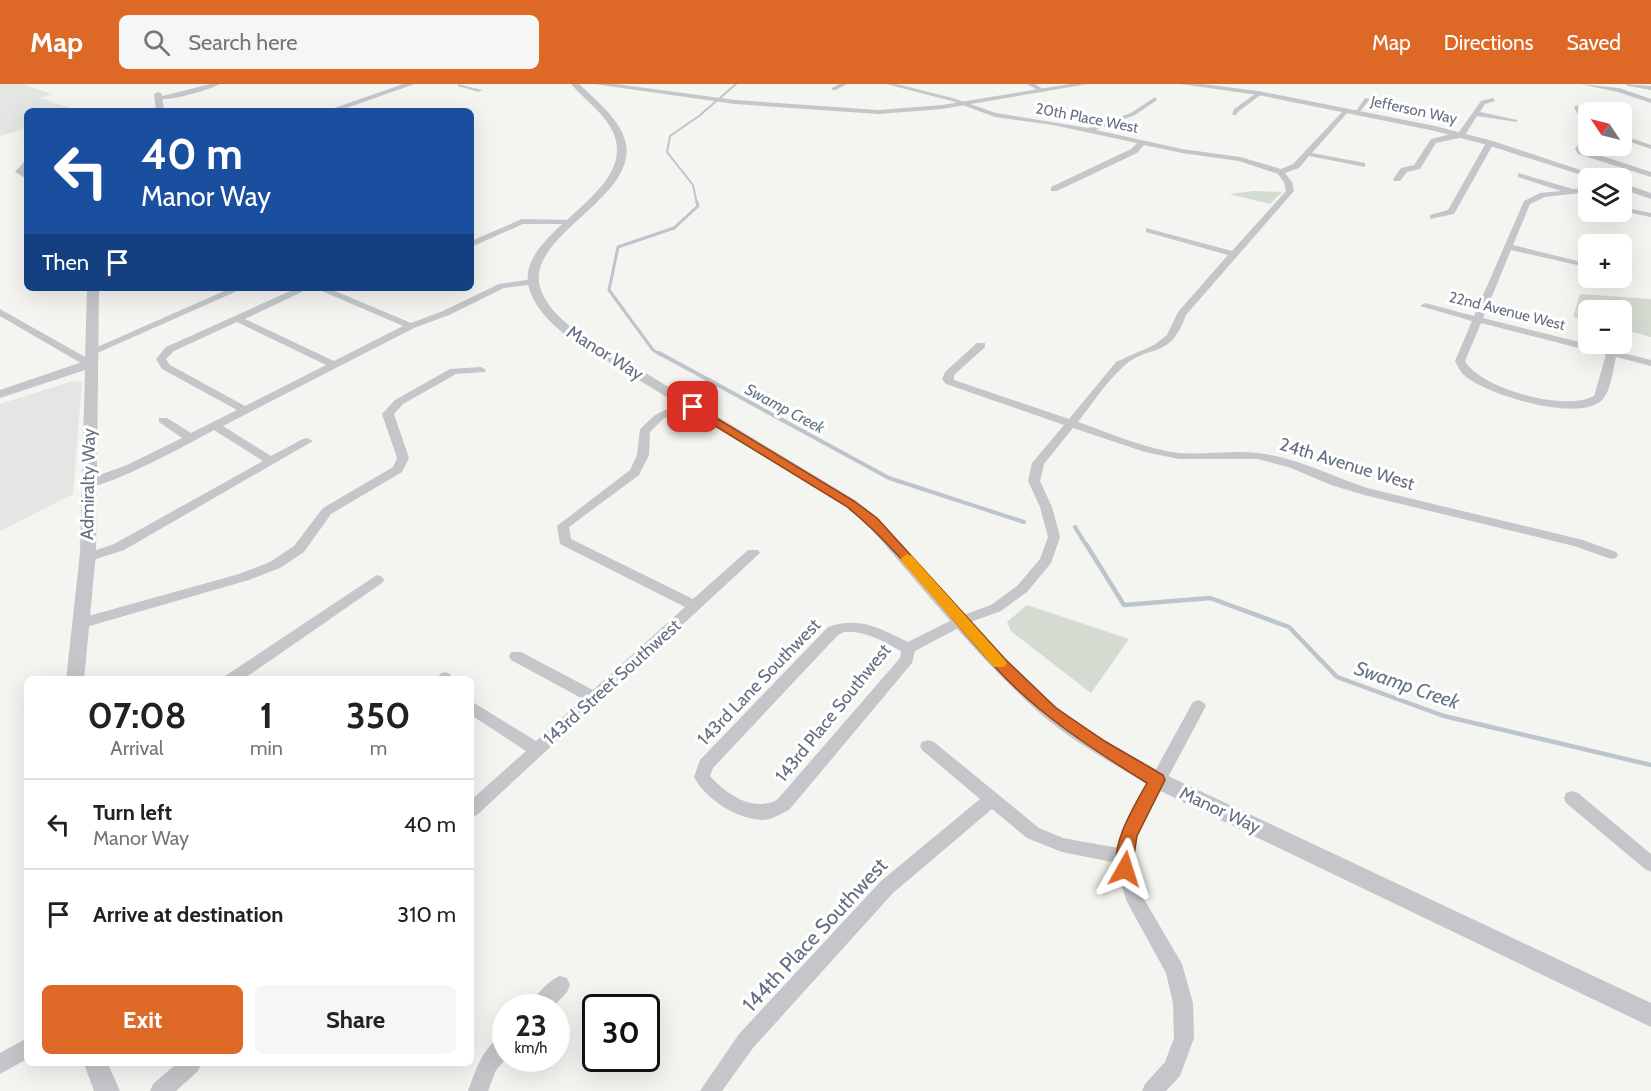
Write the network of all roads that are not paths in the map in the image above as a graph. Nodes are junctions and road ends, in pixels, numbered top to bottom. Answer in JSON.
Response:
{"nodes":[{"id":1,"x":217,"y":84,"type":"edge"},
{"id":2,"x":411,"y":84,"type":"edge"},
{"id":3,"x":575,"y":84,"type":"edge"},
{"id":4,"x":598,"y":84,"type":"edge"},
{"id":5,"x":844,"y":84,"type":"edge"},
{"id":6,"x":889,"y":84,"type":"edge"},
{"id":7,"x":1030,"y":84,"type":"edge"},
{"id":8,"x":1077,"y":84,"type":"edge"},
{"id":9,"x":1084,"y":84,"type":"edge"},
{"id":10,"x":1184,"y":84,"type":"edge"},
{"id":11,"x":1582,"y":84,"type":"edge"},
{"id":12,"x":1628,"y":84,"type":"edge"},
{"id":13,"x":460,"y":85,"type":"edge"},
{"id":14,"x":1233,"y":86,"type":"edge"},
{"id":15,"x":479,"y":87,"type":"edge"},
{"id":16,"x":1620,"y":87,"type":"edge"},
{"id":17,"x":1651,"y":88,"type":"edge"},
{"id":18,"x":834,"y":89,"type":"dead end"},
{"id":19,"x":1043,"y":90,"type":"junction"},
{"id":20,"x":1260,"y":93,"type":"junction"},
{"id":21,"x":158,"y":96,"type":"joint"},
{"id":22,"x":1155,"y":99,"type":"dead end"},
{"id":23,"x":1367,"y":99,"type":"dead end"},
{"id":24,"x":1493,"y":100,"type":"dead end"},
{"id":25,"x":1651,"y":101,"type":"edge"},
{"id":26,"x":962,"y":104,"type":"junction"},
{"id":27,"x":160,"y":108,"type":"edge"},
{"id":28,"x":339,"y":108,"type":"edge"},
{"id":29,"x":1351,"y":112,"type":"junction"},
{"id":30,"x":1234,"y":114,"type":"dead end"},
{"id":31,"x":1475,"y":114,"type":"junction"},
{"id":32,"x":1515,"y":120,"type":"dead end"},
{"id":33,"x":1088,"y":131,"type":"junction"},
{"id":34,"x":1459,"y":135,"type":"junction"},
{"id":35,"x":1632,"y":140,"type":"edge"},
{"id":36,"x":1142,"y":143,"type":"junction"},
{"id":37,"x":1490,"y":143,"type":"junction"},
{"id":38,"x":1651,"y":147,"type":"edge"},
{"id":39,"x":1308,"y":154,"type":"junction"},
{"id":40,"x":1593,"y":156,"type":"edge"},
{"id":41,"x":1362,"y":165,"type":"dead end"},
{"id":42,"x":1578,"y":171,"type":"edge"},
{"id":43,"x":1281,"y":172,"type":"junction"},
{"id":44,"x":1521,"y":175,"type":"dead end"},
{"id":45,"x":1651,"y":175,"type":"edge"},
{"id":46,"x":1397,"y":179,"type":"dead end"},
{"id":47,"x":1054,"y":189,"type":"dead end"},
{"id":48,"x":1632,"y":189,"type":"edge"},
{"id":49,"x":1578,"y":192,"type":"edge"},
{"id":50,"x":1575,"y":193,"type":"junction"},
{"id":51,"x":1578,"y":194,"type":"edge"},
{"id":52,"x":1651,"y":196,"type":"edge"},
{"id":53,"x":1632,"y":211,"type":"edge"},
{"id":54,"x":1651,"y":215,"type":"edge"},
{"id":55,"x":1433,"y":216,"type":"dead end"},
{"id":56,"x":571,"y":222,"type":"junction"},
{"id":57,"x":1149,"y":230,"type":"dead end"},
{"id":58,"x":474,"y":243,"type":"edge"},
{"id":59,"x":1509,"y":247,"type":"junction"},
{"id":60,"x":1233,"y":254,"type":"junction"},
{"id":61,"x":1577,"y":262,"type":"dead end"},
{"id":62,"x":533,"y":282,"type":"junction"},
{"id":63,"x":93,"y":291,"type":"edge"},
{"id":64,"x":233,"y":291,"type":"edge"},
{"id":65,"x":298,"y":291,"type":"edge"},
{"id":66,"x":327,"y":291,"type":"edge"},
{"id":67,"x":1425,"y":306,"type":"dead end"},
{"id":68,"x":0,"y":312,"type":"edge"},
{"id":69,"x":236,"y":318,"type":"junction"},
{"id":70,"x":1479,"y":320,"type":"junction"},
{"id":71,"x":411,"y":326,"type":"junction"},
{"id":72,"x":981,"y":345,"type":"dead end"},
{"id":73,"x":1578,"y":345,"type":"edge"},
{"id":74,"x":1612,"y":354,"type":"edge"},
{"id":75,"x":1616,"y":354,"type":"edge"},
{"id":76,"x":91,"y":358,"type":"junction"},
{"id":77,"x":1651,"y":363,"type":"edge"},
{"id":78,"x":334,"y":365,"type":"junction"},
{"id":79,"x":481,"y":370,"type":"dead end"},
{"id":80,"x":0,"y":394,"type":"edge"},
{"id":81,"x":686,"y":403,"type":"junction"},
{"id":82,"x":246,"y":410,"type":"junction"},
{"id":83,"x":163,"y":420,"type":"dead end"},
{"id":84,"x":1069,"y":423,"type":"junction"},
{"id":85,"x":215,"y":426,"type":"junction"},
{"id":86,"x":190,"y":438,"type":"junction"},
{"id":87,"x":307,"y":441,"type":"dead end"},
{"id":88,"x":271,"y":461,"type":"junction"},
{"id":89,"x":87,"y":484,"type":"junction"},
{"id":90,"x":753,"y":553,"type":"dead end"},
{"id":91,"x":1611,"y":555,"type":"dead end"},
{"id":92,"x":87,"y":558,"type":"junction"},
{"id":93,"x":377,"y":580,"type":"dead end"},
{"id":94,"x":695,"y":606,"type":"junction"},
{"id":95,"x":963,"y":620,"type":"junction"},
{"id":96,"x":79,"y":624,"type":"junction"},
{"id":97,"x":908,"y":648,"type":"junction"},
{"id":98,"x":516,"y":656,"type":"dead end"},
{"id":99,"x":75,"y":676,"type":"edge"},
{"id":100,"x":236,"y":676,"type":"edge"},
{"id":101,"x":594,"y":698,"type":"junction"},
{"id":102,"x":1198,"y":706,"type":"dead end"},
{"id":103,"x":474,"y":709,"type":"edge"},
{"id":104,"x":928,"y":746,"type":"dead end"},
{"id":105,"x":537,"y":750,"type":"junction"},
{"id":106,"x":1157,"y":780,"type":"junction"},
{"id":107,"x":718,"y":794,"type":"joint"},
{"id":108,"x":1572,"y":798,"type":"dead end"},
{"id":109,"x":992,"y":799,"type":"junction"},
{"id":110,"x":474,"y":807,"type":"edge"},
{"id":111,"x":1126,"y":857,"type":"junction"},
{"id":112,"x":1651,"y":864,"type":"edge"},
{"id":113,"x":560,"y":985,"type":"dead end"},
{"id":114,"x":552,"y":994,"type":"edge"},
{"id":115,"x":1651,"y":1015,"type":"edge"},
{"id":116,"x":24,"y":1050,"type":"edge"},
{"id":117,"x":492,"y":1060,"type":"edge"},
{"id":118,"x":0,"y":1064,"type":"edge"},
{"id":119,"x":97,"y":1066,"type":"edge"},
{"id":120,"x":189,"y":1066,"type":"edge"},
{"id":121,"x":107,"y":1091,"type":"edge"},
{"id":122,"x":160,"y":1091,"type":"edge"},
{"id":123,"x":478,"y":1091,"type":"edge"},
{"id":124,"x":710,"y":1091,"type":"edge"},
{"id":125,"x":1152,"y":1091,"type":"edge"}],
"edges":[{"from":1,"to":21,"type":"street"},
{"from":2,"to":28,"type":"street"},
{"from":3,"to":56,"type":"street"},
{"from":4,"to":26,"type":"street"},
{"from":5,"to":18,"type":"street"},
{"from":6,"to":26,"type":"street","name":"20th Place West"},
{"from":7,"to":19,"type":"street"},
{"from":8,"to":9,"type":"street"},
{"from":8,"to":19,"type":"street"},
{"from":10,"to":14,"type":"street","name":"Jefferson Way"},
{"from":11,"to":16,"type":"street"},
{"from":12,"to":17,"type":"street"},
{"from":13,"to":15,"type":"street"},
{"from":14,"to":20,"type":"street","name":"Jefferson Way"},
{"from":16,"to":25,"type":"street"},
{"from":19,"to":26,"type":"street"},
{"from":20,"to":29,"type":"street","name":"Jefferson Way"},
{"from":20,"to":30,"type":"street"},
{"from":21,"to":27,"type":"street"},
{"from":22,"to":33,"type":"street"},
{"from":23,"to":29,"type":"street"},
{"from":24,"to":31,"type":"street"},
{"from":26,"to":33,"type":"street","name":"20th Place West"},
{"from":29,"to":34,"type":"street","name":"Jefferson Way"},
{"from":29,"to":39,"type":"street"},
{"from":31,"to":32,"type":"street"},
{"from":31,"to":34,"type":"street"},
{"from":33,"to":36,"type":"street","name":"20th Place West"},
{"from":34,"to":37,"type":"street","name":"Jefferson Way"},
{"from":34,"to":46,"type":"street"},
{"from":35,"to":38,"type":"street"},
{"from":36,"to":43,"type":"street","name":"20th Place West"},
{"from":36,"to":47,"type":"street"},
{"from":37,"to":42,"type":"street","name":"Jefferson Way"},
{"from":37,"to":55,"type":"street"},
{"from":39,"to":41,"type":"street"},
{"from":39,"to":43,"type":"street"},
{"from":40,"to":45,"type":"street"},
{"from":43,"to":60,"type":"street","name":"143rd Place Southwest"},
{"from":44,"to":50,"type":"street"},
{"from":48,"to":52,"type":"street"},
{"from":49,"to":50,"type":"street"},
{"from":50,"to":51,"type":"street"},
{"from":50,"to":59,"type":"street"},
{"from":53,"to":54,"type":"street"},
{"from":56,"to":58,"type":"street"},
{"from":56,"to":62,"type":"street"},
{"from":57,"to":60,"type":"street"},
{"from":59,"to":61,"type":"street"},
{"from":59,"to":70,"type":"street"},
{"from":60,"to":84,"type":"street","name":"143rd Place Southwest"},
{"from":62,"to":71,"type":"street"},
{"from":62,"to":81,"type":"street","name":"Manor Way"},
{"from":63,"to":76,"type":"street","name":"Admiralty Way"},
{"from":64,"to":76,"type":"street"},
{"from":65,"to":69,"type":"street"},
{"from":66,"to":71,"type":"street"},
{"from":67,"to":70,"type":"street","name":"22nd Avenue West"},
{"from":68,"to":76,"type":"street"},
{"from":69,"to":78,"type":"street"},
{"from":69,"to":82,"type":"street"},
{"from":70,"to":73,"type":"street","name":"22nd Avenue West"},
{"from":70,"to":74,"type":"street"},
{"from":71,"to":78,"type":"street"},
{"from":72,"to":84,"type":"street","name":"24th Avenue West"},
{"from":75,"to":77,"type":"street","name":"22nd Avenue West"},
{"from":76,"to":80,"type":"street"},
{"from":76,"to":89,"type":"street","name":"Admiralty Way"},
{"from":78,"to":82,"type":"street"},
{"from":79,"to":96,"type":"street"},
{"from":81,"to":94,"type":"street"},
{"from":81,"to":95,"type":"street","name":"Manor Way"},
{"from":82,"to":85,"type":"street"},
{"from":83,"to":86,"type":"street"},
{"from":84,"to":91,"type":"street","name":"24th Avenue West"},
{"from":84,"to":95,"type":"street","name":"143rd Place Southwest"},
{"from":85,"to":86,"type":"street"},
{"from":85,"to":88,"type":"street"},
{"from":86,"to":89,"type":"street"},
{"from":87,"to":88,"type":"street"},
{"from":88,"to":92,"type":"street"},
{"from":89,"to":92,"type":"street","name":"Admiralty Way"},
{"from":90,"to":94,"type":"street","name":"143rd Street Southwest"},
{"from":92,"to":96,"type":"street","name":"Admiralty Way"},
{"from":93,"to":100,"type":"street"},
{"from":94,"to":101,"type":"street","name":"143rd Street Southwest"},
{"from":95,"to":97,"type":"street","name":"143rd Place Southwest"},
{"from":95,"to":106,"type":"street","name":"Manor Way"},
{"from":96,"to":99,"type":"street","name":"Admiralty Way"},
{"from":97,"to":107,"type":"street","name":"143rd Place Southwest"},
{"from":97,"to":107,"type":"street","name":"143rd Lane Southwest"},
{"from":98,"to":101,"type":"street"},
{"from":101,"to":105,"type":"street","name":"143rd Street Southwest"},
{"from":102,"to":106,"type":"street"},
{"from":103,"to":105,"type":"street"},
{"from":104,"to":109,"type":"street"},
{"from":105,"to":110,"type":"street","name":"143rd Street Southwest"},
{"from":106,"to":111,"type":"street"},
{"from":106,"to":115,"type":"street","name":"Manor Way"},
{"from":108,"to":112,"type":"street"},
{"from":109,"to":111,"type":"street"},
{"from":109,"to":124,"type":"street","name":"144th Place Southwest"},
{"from":111,"to":125,"type":"street"},
{"from":113,"to":114,"type":"street"},
{"from":116,"to":118,"type":"street"},
{"from":117,"to":123,"type":"street"},
{"from":119,"to":121,"type":"street"},
{"from":120,"to":122,"type":"street"}]}
